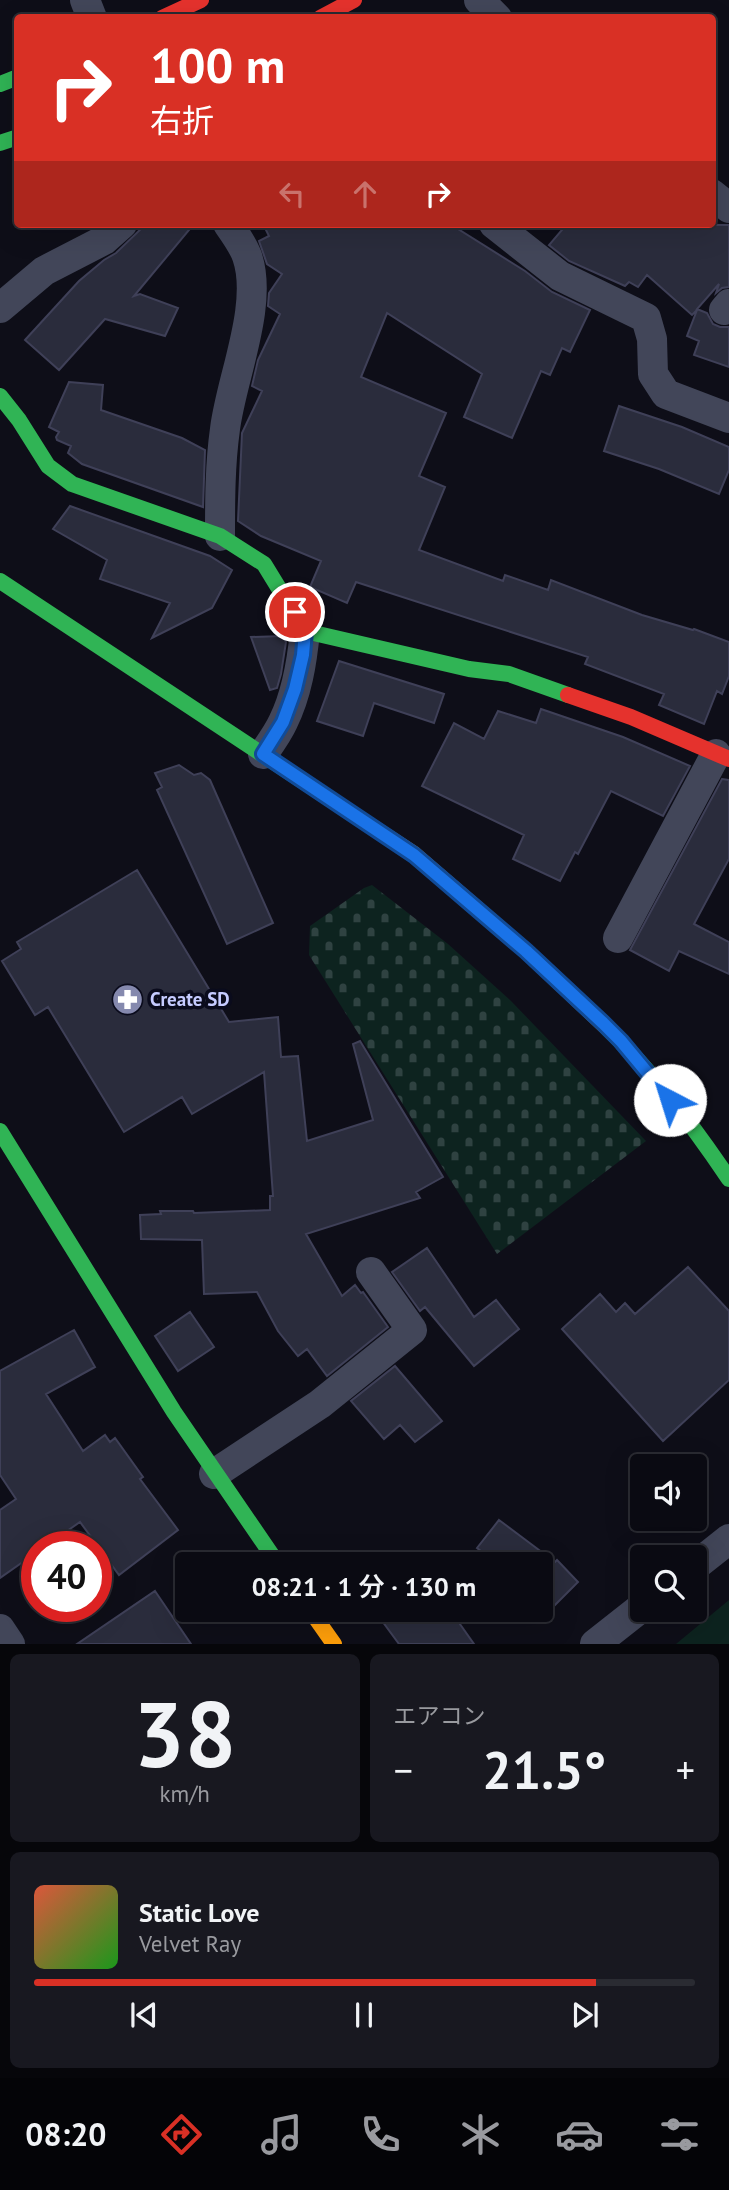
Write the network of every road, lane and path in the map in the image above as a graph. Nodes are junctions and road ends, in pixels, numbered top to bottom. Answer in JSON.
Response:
{"nodes":[{"id":1,"x":201,"y":0,"type":"edge"},
{"id":2,"x":354,"y":0,"type":"edge"},
{"id":3,"x":171,"y":14,"type":"edge"},
{"id":4,"x":328,"y":14,"type":"edge"},
{"id":5,"x":118,"y":228,"type":"edge"},
{"id":6,"x":230,"y":228,"type":"edge"},
{"id":7,"x":499,"y":228,"type":"edge"},
{"id":8,"x":0,"y":308,"type":"edge"},
{"id":9,"x":0,"y":396,"type":"edge"},
{"id":10,"x":729,"y":418,"type":"edge"},
{"id":11,"x":220,"y":536,"type":"junction"},
{"id":12,"x":0,"y":581,"type":"edge"},
{"id":13,"x":305,"y":631,"type":"junction"},
{"id":14,"x":263,"y":754,"type":"junction"},
{"id":15,"x":722,"y":757,"type":"edge"},
{"id":16,"x":618,"y":938,"type":"dead end"},
{"id":17,"x":0,"y":1131,"type":"edge"},
{"id":18,"x":729,"y":1179,"type":"edge"},
{"id":19,"x":371,"y":1272,"type":"dead end"},
{"id":20,"x":214,"y":1474,"type":"junction"},
{"id":21,"x":729,"y":1539,"type":"edge"},
{"id":22,"x":269,"y":1552,"type":"edge"},
{"id":23,"x":707,"y":1556,"type":"edge"},
{"id":24,"x":630,"y":1616,"type":"edge"},
{"id":25,"x":318,"y":1622,"type":"edge"},
{"id":26,"x":0,"y":1629,"type":"edge"},
{"id":27,"x":10,"y":1644,"type":"edge"},
{"id":28,"x":334,"y":1644,"type":"edge"},
{"id":29,"x":595,"y":1644,"type":"edge"}],
"edges":[{"from":1,"to":3,"type":"street"},
{"from":2,"to":4,"type":"street"},
{"from":5,"to":8,"type":"street"},
{"from":6,"to":11,"type":"street"},
{"from":7,"to":10,"type":"street"},
{"from":9,"to":11,"type":"street"},
{"from":11,"to":13,"type":"street"},
{"from":12,"to":14,"type":"street"},
{"from":13,"to":14,"type":"street"},
{"from":13,"to":15,"type":"street"},
{"from":14,"to":18,"type":"street"},
{"from":15,"to":16,"type":"street"},
{"from":17,"to":20,"type":"street"},
{"from":19,"to":20,"type":"street"},
{"from":20,"to":22,"type":"street"},
{"from":21,"to":23,"type":"street"},
{"from":24,"to":29,"type":"street"},
{"from":25,"to":28,"type":"street"},
{"from":26,"to":27,"type":"street"}]}
